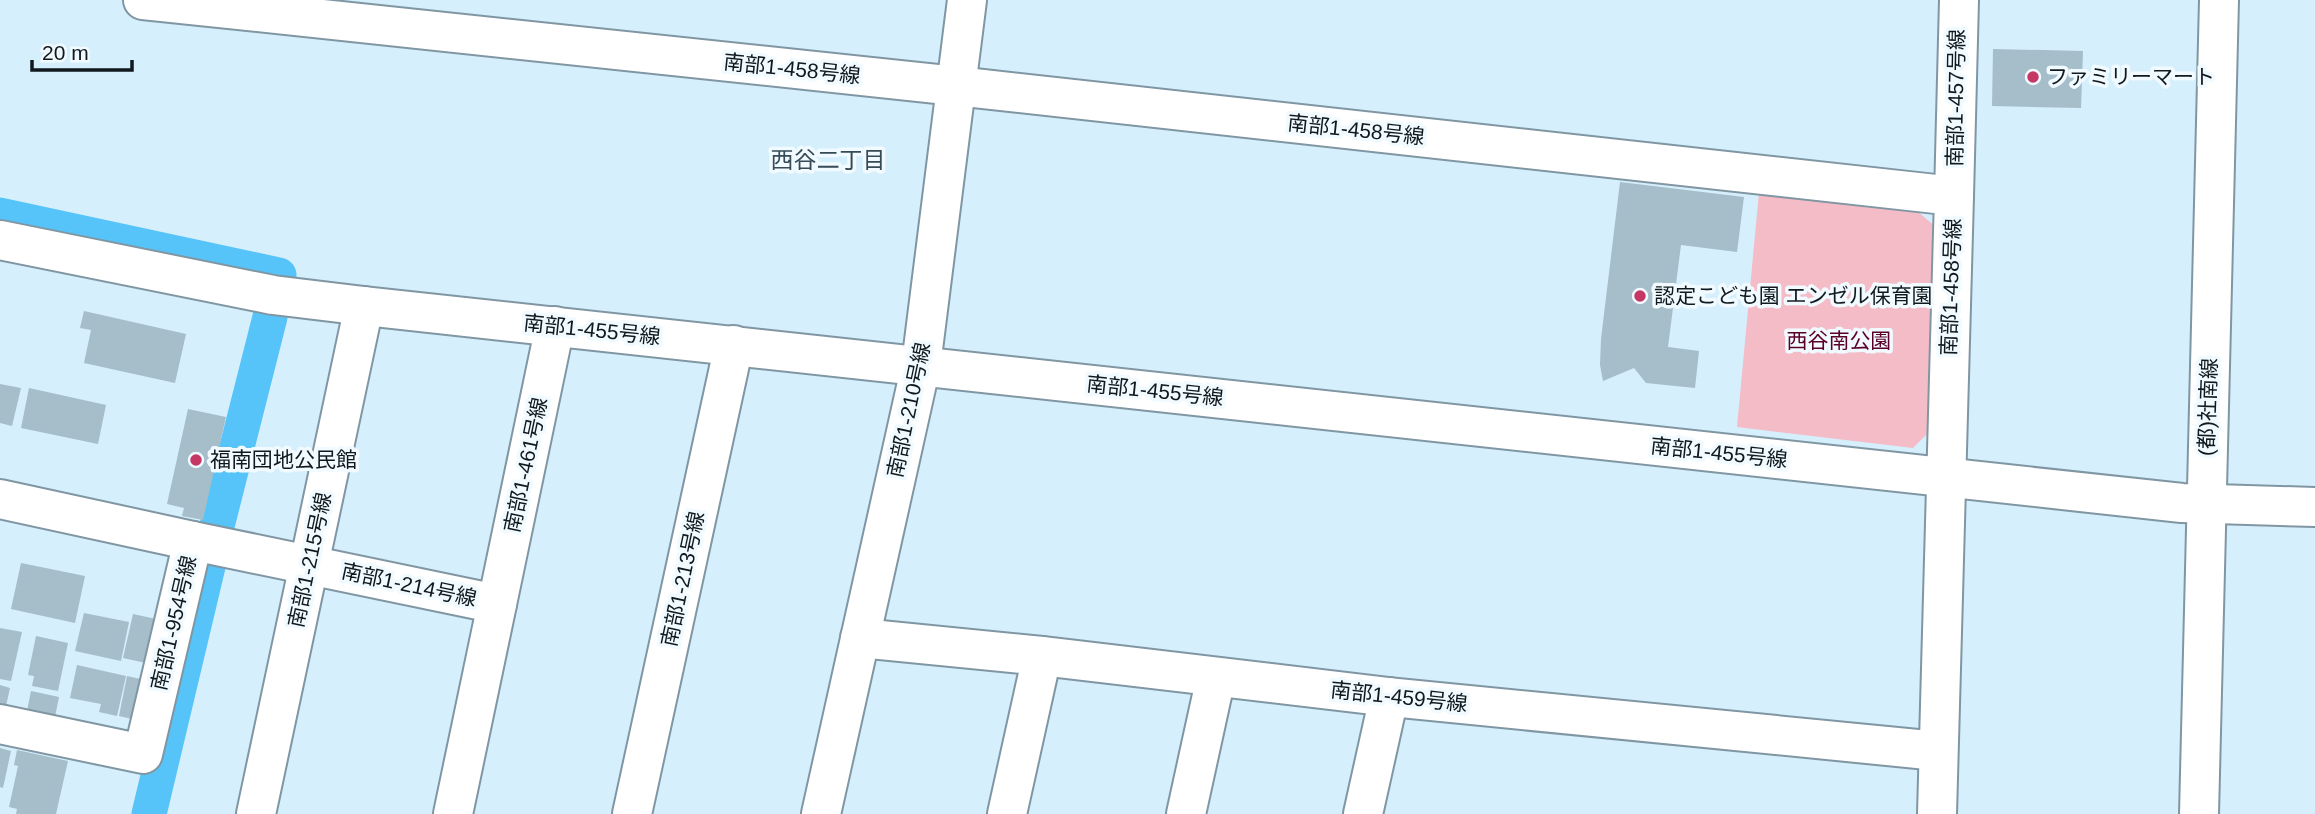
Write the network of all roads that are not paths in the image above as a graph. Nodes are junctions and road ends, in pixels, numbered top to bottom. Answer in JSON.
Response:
{"nodes":[{"id":1,"x":143,"y":0,"type":"edge"},
{"id":2,"x":967,"y":0,"type":"edge"},
{"id":3,"x":1959,"y":0,"type":"edge"},
{"id":4,"x":2219,"y":0,"type":"edge"},
{"id":5,"x":956,"y":86,"type":"junction"},
{"id":6,"x":1954,"y":196,"type":"junction"},
{"id":7,"x":0,"y":240,"type":"edge"},
{"id":8,"x":364,"y":306,"type":"junction"},
{"id":9,"x":555,"y":326,"type":"junction"},
{"id":10,"x":734,"y":345,"type":"junction"},
{"id":11,"x":921,"y":365,"type":"junction"},
{"id":12,"x":1945,"y":478,"type":"junction"},
{"id":13,"x":0,"y":499,"type":"edge"},
{"id":14,"x":2205,"y":505,"type":"junction"},
{"id":15,"x":2315,"y":506,"type":"edge"},
{"id":16,"x":193,"y":541,"type":"junction"},
{"id":17,"x":309,"y":564,"type":"junction"},
{"id":18,"x":497,"y":604,"type":"junction"},
{"id":19,"x":860,"y":638,"type":"junction"},
{"id":20,"x":1042,"y":656,"type":"junction"},
{"id":21,"x":1216,"y":677,"type":"junction"},
{"id":22,"x":1389,"y":697,"type":"junction"},
{"id":23,"x":0,"y":724,"type":"edge"},
{"id":24,"x":1938,"y":751,"type":"junction"},
{"id":25,"x":256,"y":814,"type":"edge"},
{"id":26,"x":453,"y":814,"type":"edge"},
{"id":27,"x":632,"y":814,"type":"edge"},
{"id":28,"x":821,"y":814,"type":"edge"},
{"id":29,"x":1007,"y":814,"type":"edge"},
{"id":30,"x":1186,"y":814,"type":"edge"},
{"id":31,"x":1363,"y":814,"type":"edge"},
{"id":32,"x":1937,"y":814,"type":"edge"},
{"id":33,"x":2199,"y":814,"type":"edge"}],
"edges":[{"from":1,"to":5,"type":"street","name":"南部1-458号線"},
{"from":2,"to":5,"type":"street","name":"南部1-210号線"},
{"from":3,"to":6,"type":"street","name":"南部1-457号線"},
{"from":4,"to":14,"type":"street","name":"(都)社南線"},
{"from":5,"to":6,"type":"street","name":"南部1-458号線"},
{"from":5,"to":11,"type":"street","name":"南部1-210号線"},
{"from":6,"to":12,"type":"street","name":"南部1-458号線"},
{"from":7,"to":8,"type":"street","name":"南部1-455号線"},
{"from":8,"to":9,"type":"street","name":"南部1-455号線"},
{"from":8,"to":17,"type":"street","name":"南部1-215号線"},
{"from":9,"to":10,"type":"street","name":"南部1-455号線"},
{"from":9,"to":18,"type":"street","name":"南部1-461号線"},
{"from":10,"to":11,"type":"street","name":"南部1-455号線"},
{"from":10,"to":27,"type":"street","name":"南部1-213号線"},
{"from":11,"to":12,"type":"street","name":"南部1-455号線"},
{"from":11,"to":19,"type":"street","name":"南部1-210号線"},
{"from":12,"to":14,"type":"street","name":"南部1-455号線"},
{"from":12,"to":24,"type":"street","name":"南部1-458号線"},
{"from":13,"to":16,"type":"street","name":"南部1-954号線"},
{"from":14,"to":15,"type":"street","name":"南部1-455号線"},
{"from":14,"to":33,"type":"street","name":"(都)社南線"},
{"from":16,"to":17,"type":"street","name":"南部1-214号線"},
{"from":16,"to":23,"type":"street","name":"南部1-954号線"},
{"from":17,"to":18,"type":"street","name":"南部1-214号線"},
{"from":17,"to":25,"type":"street","name":"南部1-215号線"},
{"from":18,"to":26,"type":"street","name":"南部1-214号線"},
{"from":19,"to":20,"type":"street","name":"南部1-459号線"},
{"from":19,"to":28,"type":"street","name":"南部1-210号線"},
{"from":20,"to":21,"type":"street","name":"南部1-459号線"},
{"from":20,"to":29,"type":"street"},
{"from":21,"to":22,"type":"street","name":"南部1-459号線"},
{"from":21,"to":30,"type":"street"},
{"from":22,"to":24,"type":"street","name":"南部1-459号線"},
{"from":22,"to":31,"type":"street"},
{"from":24,"to":32,"type":"street","name":"南部1-458号線"}]}
